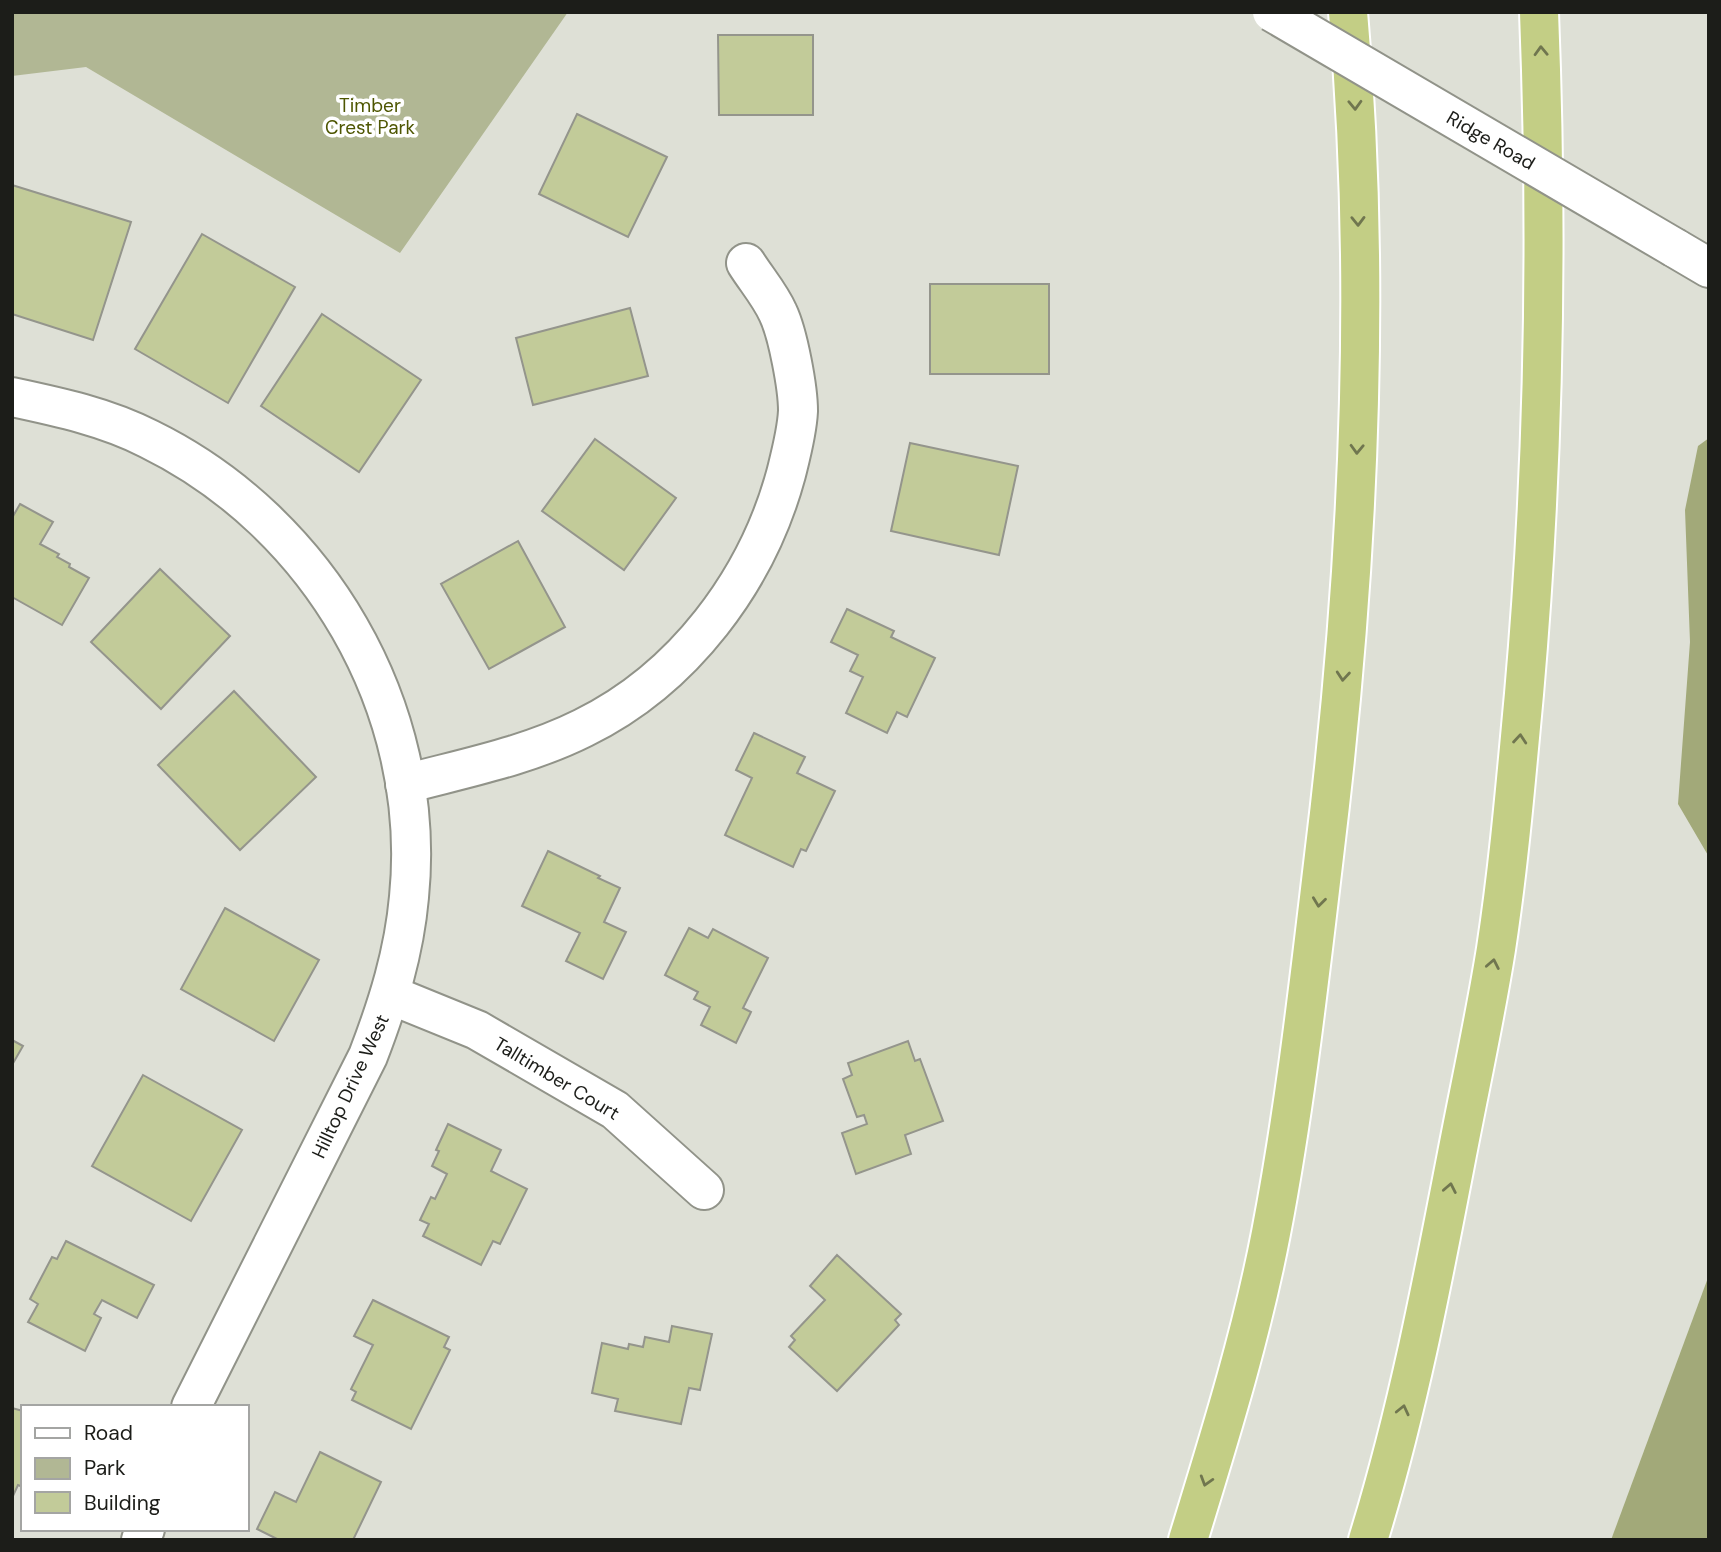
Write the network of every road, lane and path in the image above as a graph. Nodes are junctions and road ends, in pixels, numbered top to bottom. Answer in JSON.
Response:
{"nodes":[{"id":1,"x":1272,"y":12,"type":"edge"},
{"id":2,"x":1348,"y":12,"type":"edge"},
{"id":3,"x":1539,"y":12,"type":"edge"},
{"id":4,"x":746,"y":263,"type":"dead end"},
{"id":5,"x":1709,"y":268,"type":"edge"},
{"id":6,"x":12,"y":397,"type":"edge"},
{"id":7,"x":405,"y":784,"type":"junction"},
{"id":8,"x":391,"y":995,"type":"junction"},
{"id":9,"x":705,"y":1190,"type":"dead end"},
{"id":10,"x":192,"y":1405,"type":"edge"},
{"id":11,"x":1188,"y":1540,"type":"edge"},
{"id":12,"x":1368,"y":1540,"type":"edge"}],
"edges":[{"from":1,"to":5,"type":"street","name":"Ridge Road","bridge":true},
{"from":2,"to":11,"type":"highway","one_way":true},
{"from":12,"to":3,"type":"highway","one_way":true},
{"from":4,"to":7,"type":"street"},
{"from":6,"to":7,"type":"street","name":"Hilltop Drive West"},
{"from":7,"to":8,"type":"street","name":"Hilltop Drive West"},
{"from":8,"to":9,"type":"street","name":"Talltimber Court"},
{"from":8,"to":10,"type":"street","name":"Hilltop Drive West"}]}
